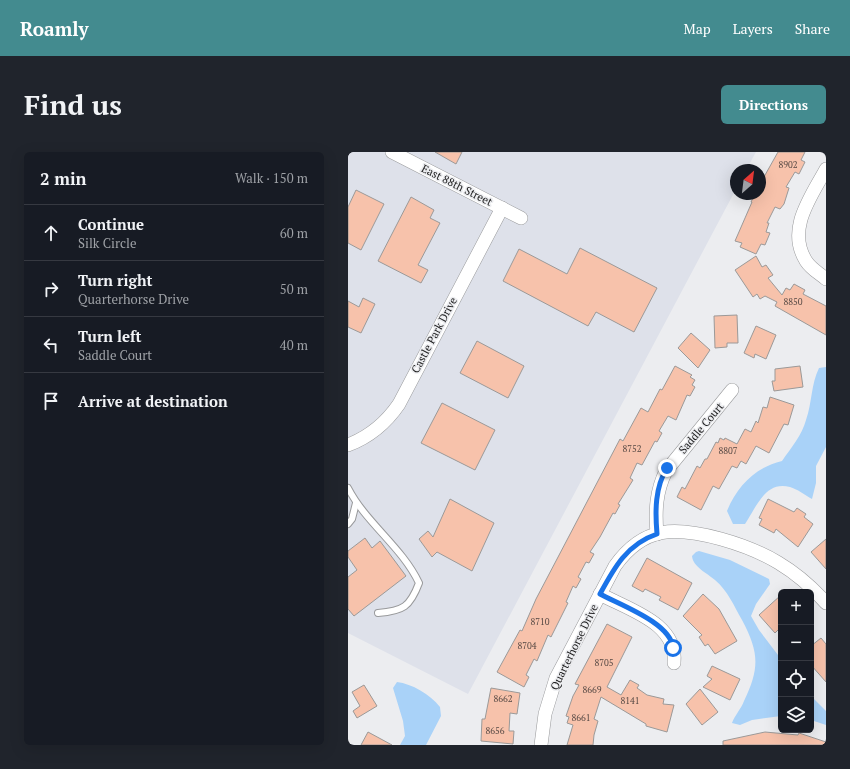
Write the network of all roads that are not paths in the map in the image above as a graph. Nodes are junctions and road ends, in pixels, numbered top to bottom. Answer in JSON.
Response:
{"nodes":[{"id":1,"x":392,"y":152,"type":"edge"},
{"id":2,"x":826,"y":168,"type":"edge"},
{"id":3,"x":502,"y":208,"type":"junction"},
{"id":4,"x":521,"y":218,"type":"dead end"},
{"id":5,"x":822,"y":276,"type":"edge"},
{"id":6,"x":732,"y":390,"type":"dead end"},
{"id":7,"x":348,"y":445,"type":"edge"},
{"id":8,"x":348,"y":488,"type":"edge"},
{"id":9,"x":356,"y":503,"type":"junction"},
{"id":10,"x":348,"y":524,"type":"edge"},
{"id":11,"x":657,"y":534,"type":"junction"},
{"id":12,"x":600,"y":594,"type":"junction"},
{"id":13,"x":826,"y":603,"type":"edge"},
{"id":14,"x":378,"y":613,"type":"dead end"},
{"id":15,"x":674,"y":663,"type":"dead end"},
{"id":16,"x":541,"y":745,"type":"edge"}],
"edges":[{"from":1,"to":3,"type":"street","name":"East 88th Street"},
{"from":2,"to":5,"type":"street"},
{"from":3,"to":4,"type":"street","name":"East 88th Street"},
{"from":3,"to":7,"type":"street","name":"Castle Park Drive"},
{"from":6,"to":11,"type":"street","name":"Saddle Court"},
{"from":8,"to":9,"type":"lane"},
{"from":9,"to":10,"type":"lane"},
{"from":9,"to":14,"type":"lane"},
{"from":11,"to":12,"type":"street","name":"Quarterhorse Drive"},
{"from":11,"to":13,"type":"street","name":"Quarterhorse Drive"},
{"from":12,"to":15,"type":"street"},
{"from":12,"to":16,"type":"street","name":"Quarterhorse Drive"}]}
